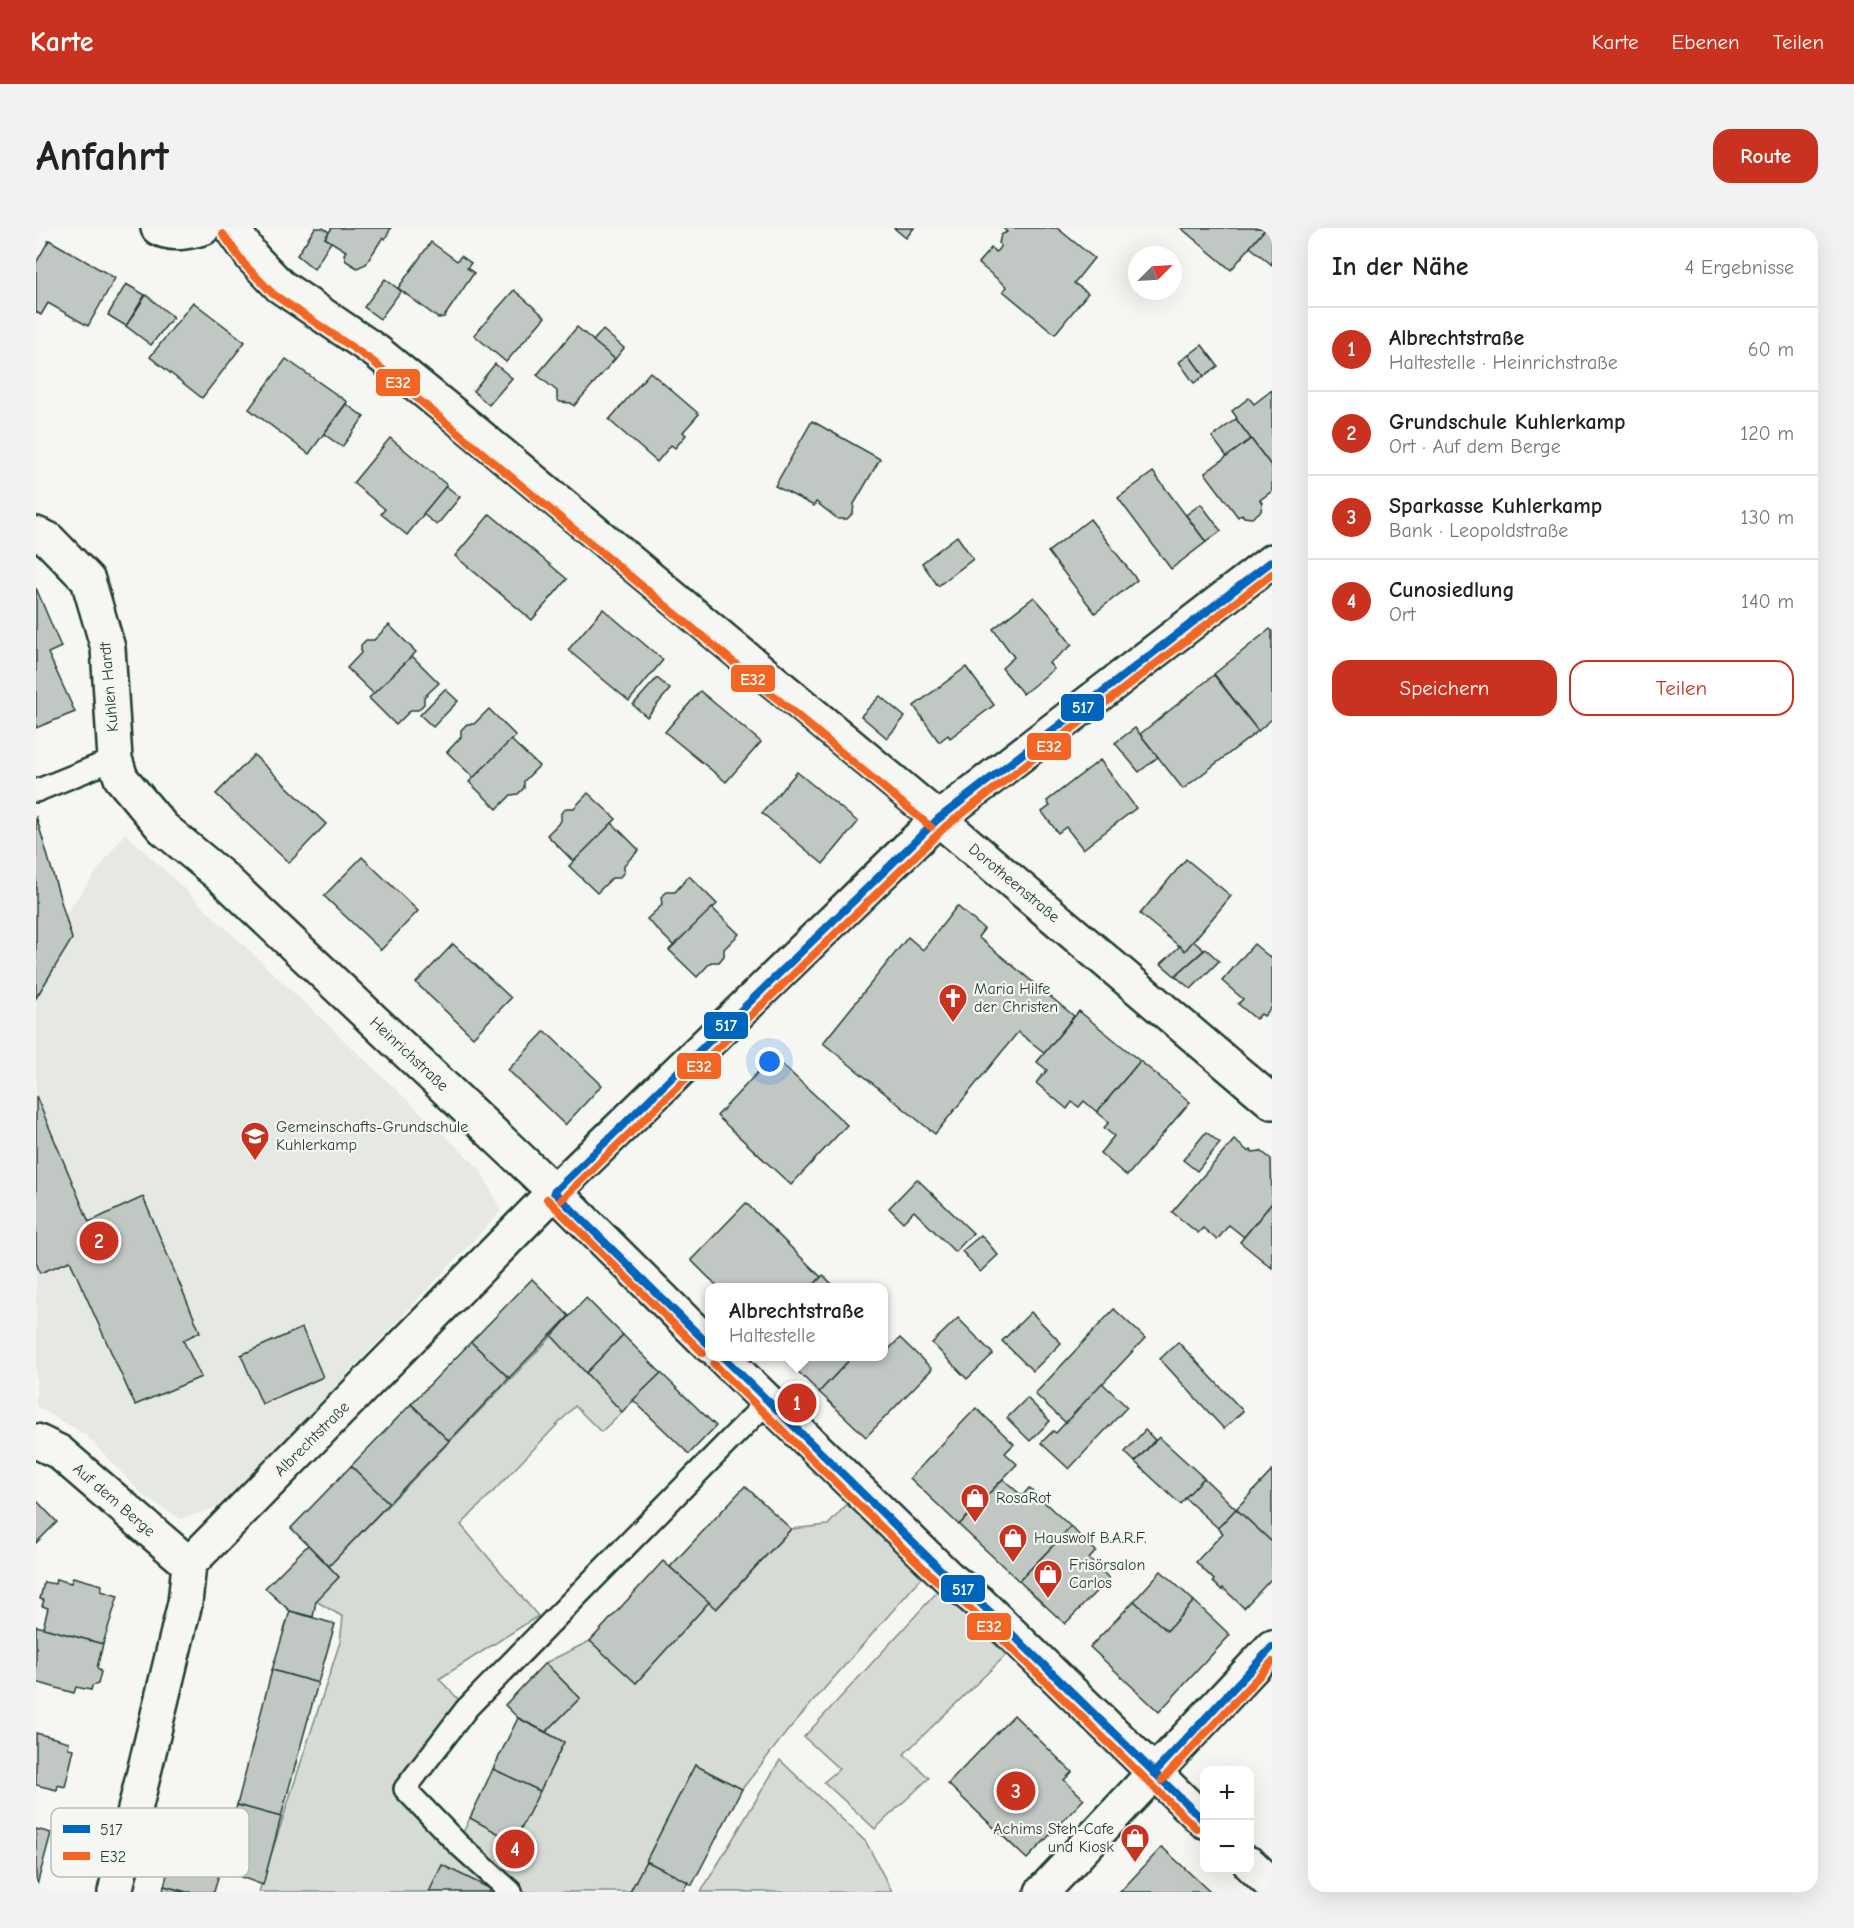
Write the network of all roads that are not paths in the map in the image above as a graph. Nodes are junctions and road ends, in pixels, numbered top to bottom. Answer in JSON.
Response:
{"nodes":[{"id":1,"x":158,"y":228,"type":"edge"},
{"id":2,"x":203,"y":228,"type":"edge"},
{"id":3,"x":232,"y":228,"type":"edge"},
{"id":4,"x":36,"y":534,"type":"edge"},
{"id":5,"x":1272,"y":561,"type":"edge"},
{"id":6,"x":115,"y":759,"type":"junction"},
{"id":7,"x":36,"y":791,"type":"edge"},
{"id":8,"x":938,"y":819,"type":"junction"},
{"id":9,"x":1267,"y":1091,"type":"edge"},
{"id":10,"x":554,"y":1192,"type":"junction"},
{"id":11,"x":705,"y":1341,"type":"edge"},
{"id":12,"x":726,"y":1361,"type":"edge"},
{"id":13,"x":767,"y":1402,"type":"junction"},
{"id":14,"x":36,"y":1442,"type":"edge"},
{"id":15,"x":189,"y":1564,"type":"junction"},
{"id":16,"x":1272,"y":1647,"type":"edge"},
{"id":17,"x":1154,"y":1773,"type":"junction"},
{"id":18,"x":136,"y":1808,"type":"edge"},
{"id":19,"x":1203,"y":1820,"type":"edge"},
{"id":20,"x":1254,"y":1868,"type":"edge"},
{"id":21,"x":119,"y":1877,"type":"edge"},
{"id":22,"x":1272,"y":1885,"type":"edge"},
{"id":23,"x":115,"y":1892,"type":"edge"},
{"id":24,"x":511,"y":1892,"type":"edge"},
{"id":25,"x":1042,"y":1892,"type":"edge"}],
"edges":[{"from":1,"to":2,"type":"street"},
{"from":3,"to":8,"type":"street","name":"Dorotheenstraße"},
{"from":4,"to":6,"type":"street","name":"Kuhlen Hardt"},
{"from":5,"to":8,"type":"street","name":"Albrechtstraße"},
{"from":6,"to":7,"type":"lane"},
{"from":6,"to":10,"type":"street","name":"Heinrichstraße"},
{"from":8,"to":9,"type":"street","name":"Dorotheenstraße"},
{"from":8,"to":10,"type":"street","name":"Albrechtstraße"},
{"from":10,"to":11,"type":"street","name":"Heinrichstraße"},
{"from":10,"to":15,"type":"street","name":"Albrechtstraße"},
{"from":12,"to":13,"type":"street"},
{"from":13,"to":17,"type":"street"},
{"from":13,"to":24,"type":"lane"},
{"from":14,"to":15,"type":"street","name":"Auf dem Berge"},
{"from":15,"to":18,"type":"street"},
{"from":16,"to":17,"type":"street"},
{"from":17,"to":19,"type":"street"},
{"from":17,"to":25,"type":"street"},
{"from":20,"to":22,"type":"street"},
{"from":21,"to":23,"type":"street"}]}
